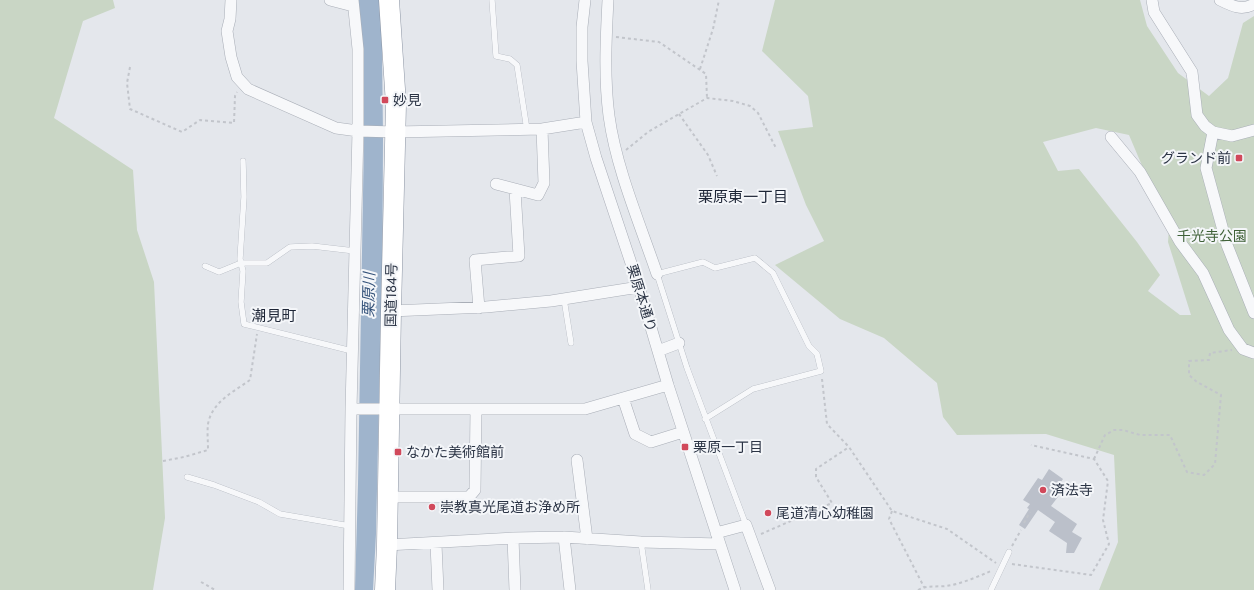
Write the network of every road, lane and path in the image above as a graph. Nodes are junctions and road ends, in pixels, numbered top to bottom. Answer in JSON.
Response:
{"nodes":[{"id":1,"x":231,"y":0,"type":"edge"},
{"id":2,"x":330,"y":0,"type":"edge"},
{"id":3,"x":389,"y":0,"type":"edge"},
{"id":4,"x":492,"y":0,"type":"edge"},
{"id":5,"x":585,"y":0,"type":"edge"},
{"id":6,"x":608,"y":0,"type":"edge"},
{"id":7,"x":720,"y":0,"type":"edge"},
{"id":8,"x":1152,"y":0,"type":"edge"},
{"id":9,"x":1220,"y":0,"type":"edge"},
{"id":10,"x":353,"y":3,"type":"edge"},
{"id":11,"x":1254,"y":4,"type":"edge"},
{"id":12,"x":606,"y":36,"type":"junction"},
{"id":13,"x":130,"y":67,"type":"dead end"},
{"id":14,"x":700,"y":69,"type":"junction"},
{"id":15,"x":242,"y":83,"type":"junction"},
{"id":16,"x":707,"y":98,"type":"junction"},
{"id":17,"x":680,"y":114,"type":"junction"},
{"id":18,"x":586,"y":122,"type":"junction"},
{"id":19,"x":527,"y":130,"type":"junction"},
{"id":20,"x":542,"y":130,"type":"junction"},
{"id":21,"x":1254,"y":130,"type":"edge"},
{"id":22,"x":361,"y":132,"type":"junction"},
{"id":23,"x":389,"y":132,"type":"junction"},
{"id":24,"x":1213,"y":132,"type":"junction"},
{"id":25,"x":1111,"y":137,"type":"dead end"},
{"id":26,"x":776,"y":148,"type":"dead end"},
{"id":27,"x":618,"y":157,"type":"junction"},
{"id":28,"x":243,"y":161,"type":"dead end"},
{"id":29,"x":717,"y":176,"type":"dead end"},
{"id":30,"x":496,"y":184,"type":"dead end"},
{"id":31,"x":515,"y":190,"type":"junction"},
{"id":32,"x":355,"y":251,"type":"junction"},
{"id":33,"x":241,"y":264,"type":"junction"},
{"id":34,"x":204,"y":266,"type":"dead end"},
{"id":35,"x":657,"y":274,"type":"junction"},
{"id":36,"x":639,"y":287,"type":"junction"},
{"id":37,"x":564,"y":299,"type":"junction"},
{"id":38,"x":479,"y":308,"type":"junction"},
{"id":39,"x":391,"y":311,"type":"junction"},
{"id":40,"x":1254,"y":313,"type":"edge"},
{"id":41,"x":258,"y":327,"type":"junction"},
{"id":42,"x":571,"y":343,"type":"dead end"},
{"id":43,"x":679,"y":343,"type":"junction"},
{"id":44,"x":1243,"y":348,"type":"junction"},
{"id":45,"x":352,"y":351,"type":"junction"},
{"id":46,"x":658,"y":351,"type":"junction"},
{"id":47,"x":1254,"y":353,"type":"edge"},
{"id":48,"x":821,"y":371,"type":"junction"},
{"id":49,"x":668,"y":385,"type":"junction"},
{"id":50,"x":623,"y":398,"type":"junction"},
{"id":51,"x":355,"y":409,"type":"junction"},
{"id":52,"x":384,"y":409,"type":"junction"},
{"id":53,"x":476,"y":409,"type":"junction"},
{"id":54,"x":705,"y":420,"type":"junction"},
{"id":55,"x":683,"y":432,"type":"junction"},
{"id":56,"x":1031,"y":445,"type":"dead end"},
{"id":57,"x":849,"y":447,"type":"junction"},
{"id":58,"x":1094,"y":459,"type":"junction"},
{"id":59,"x":576,"y":460,"type":"dead end"},
{"id":60,"x":163,"y":461,"type":"dead end"},
{"id":61,"x":187,"y":477,"type":"dead end"},
{"id":62,"x":388,"y":497,"type":"junction"},
{"id":63,"x":892,"y":511,"type":"junction"},
{"id":64,"x":1030,"y":512,"type":"dead end"},
{"id":65,"x":1024,"y":523,"type":"dead end"},
{"id":66,"x":746,"y":525,"type":"junction"},
{"id":67,"x":350,"y":526,"type":"junction"},
{"id":68,"x":1021,"y":530,"type":"dead end"},
{"id":69,"x":564,"y":537,"type":"junction"},
{"id":70,"x":513,"y":538,"type":"junction"},
{"id":71,"x":587,"y":538,"type":"junction"},
{"id":72,"x":718,"y":538,"type":"junction"},
{"id":73,"x":751,"y":539,"type":"junction"},
{"id":74,"x":641,"y":542,"type":"junction"},
{"id":75,"x":436,"y":544,"type":"junction"},
{"id":76,"x":387,"y":546,"type":"junction"},
{"id":77,"x":1009,"y":552,"type":"joint"},
{"id":78,"x":1002,"y":567,"type":"junction"},
{"id":79,"x":201,"y":582,"type":"dead end"},
{"id":80,"x":924,"y":587,"type":"junction"},
{"id":81,"x":215,"y":590,"type":"edge"},
{"id":82,"x":349,"y":590,"type":"edge"},
{"id":83,"x":385,"y":590,"type":"edge"},
{"id":84,"x":438,"y":590,"type":"edge"},
{"id":85,"x":515,"y":590,"type":"edge"},
{"id":86,"x":570,"y":590,"type":"edge"},
{"id":87,"x":648,"y":590,"type":"edge"},
{"id":88,"x":735,"y":590,"type":"edge"},
{"id":89,"x":770,"y":590,"type":"edge"},
{"id":90,"x":919,"y":590,"type":"edge"},
{"id":91,"x":991,"y":590,"type":"edge"}],
"edges":[{"from":1,"to":15,"type":"street"},
{"from":2,"to":10,"type":"street"},
{"from":3,"to":23,"type":"highway","name":"国道184号"},
{"from":4,"to":19,"type":"lane"},
{"from":5,"to":18,"type":"street","name":"栗原本通り"},
{"from":6,"to":12,"type":"street"},
{"from":7,"to":14,"type":"path"},
{"from":8,"to":24,"type":"street"},
{"from":9,"to":11,"type":"street"},
{"from":10,"to":22,"type":"street"},
{"from":12,"to":14,"type":"path"},
{"from":12,"to":27,"type":"street"},
{"from":13,"to":15,"type":"path"},
{"from":14,"to":16,"type":"path"},
{"from":15,"to":22,"type":"street"},
{"from":16,"to":17,"type":"path"},
{"from":16,"to":26,"type":"path"},
{"from":17,"to":27,"type":"path"},
{"from":17,"to":29,"type":"path"},
{"from":18,"to":20,"type":"street"},
{"from":18,"to":36,"type":"street","name":"栗原本通り"},
{"from":19,"to":20,"type":"street"},
{"from":19,"to":23,"type":"street"},
{"from":20,"to":31,"type":"street"},
{"from":21,"to":24,"type":"street"},
{"from":22,"to":23,"type":"street"},
{"from":22,"to":32,"type":"street"},
{"from":23,"to":39,"type":"highway","name":"国道184号"},
{"from":24,"to":40,"type":"street"},
{"from":25,"to":44,"type":"street"},
{"from":27,"to":35,"type":"street"},
{"from":28,"to":33,"type":"lane"},
{"from":30,"to":31,"type":"street"},
{"from":31,"to":38,"type":"street"},
{"from":32,"to":33,"type":"lane"},
{"from":32,"to":45,"type":"street"},
{"from":33,"to":34,"type":"lane"},
{"from":33,"to":41,"type":"lane"},
{"from":35,"to":43,"type":"lane"},
{"from":35,"to":48,"type":"lane"},
{"from":36,"to":37,"type":"street"},
{"from":36,"to":46,"type":"street","name":"栗原本通り"},
{"from":37,"to":38,"type":"street"},
{"from":37,"to":42,"type":"lane"},
{"from":38,"to":39,"type":"street"},
{"from":39,"to":52,"type":"highway","name":"国道184号"},
{"from":41,"to":45,"type":"lane"},
{"from":41,"to":60,"type":"path"},
{"from":43,"to":46,"type":"street"},
{"from":43,"to":54,"type":"lane"},
{"from":44,"to":47,"type":"street"},
{"from":44,"to":58,"type":"path"},
{"from":45,"to":51,"type":"street"},
{"from":46,"to":49,"type":"street","name":"栗原本通り"},
{"from":48,"to":54,"type":"lane"},
{"from":48,"to":57,"type":"path"},
{"from":49,"to":50,"type":"street"},
{"from":49,"to":55,"type":"street","name":"栗原本通り"},
{"from":50,"to":53,"type":"street"},
{"from":50,"to":55,"type":"street"},
{"from":51,"to":52,"type":"street"},
{"from":51,"to":67,"type":"street"},
{"from":52,"to":53,"type":"street"},
{"from":52,"to":62,"type":"highway","name":"国道184号"},
{"from":53,"to":62,"type":"street"},
{"from":54,"to":66,"type":"lane"},
{"from":55,"to":72,"type":"street","name":"栗原本通り"},
{"from":56,"to":58,"type":"path"},
{"from":57,"to":63,"type":"path"},
{"from":57,"to":73,"type":"path"},
{"from":58,"to":78,"type":"path"},
{"from":59,"to":71,"type":"street"},
{"from":61,"to":67,"type":"lane"},
{"from":62,"to":76,"type":"highway","name":"国道184号"},
{"from":63,"to":78,"type":"path"},
{"from":63,"to":80,"type":"path"},
{"from":64,"to":65,"type":"path"},
{"from":66,"to":72,"type":"street"},
{"from":66,"to":73,"type":"street"},
{"from":67,"to":82,"type":"street"},
{"from":68,"to":77,"type":"path"},
{"from":69,"to":70,"type":"street"},
{"from":69,"to":71,"type":"street"},
{"from":69,"to":86,"type":"street"},
{"from":70,"to":75,"type":"street"},
{"from":70,"to":85,"type":"street"},
{"from":71,"to":74,"type":"street"},
{"from":72,"to":74,"type":"street"},
{"from":72,"to":88,"type":"street","name":"栗原本通り"},
{"from":73,"to":89,"type":"street"},
{"from":74,"to":87,"type":"lane"},
{"from":75,"to":76,"type":"street"},
{"from":75,"to":84,"type":"street"},
{"from":76,"to":83,"type":"highway","name":"国道184号"},
{"from":77,"to":78,"type":"lane"},
{"from":78,"to":80,"type":"path"},
{"from":78,"to":91,"type":"lane"},
{"from":79,"to":81,"type":"path"},
{"from":80,"to":90,"type":"path"}]}
